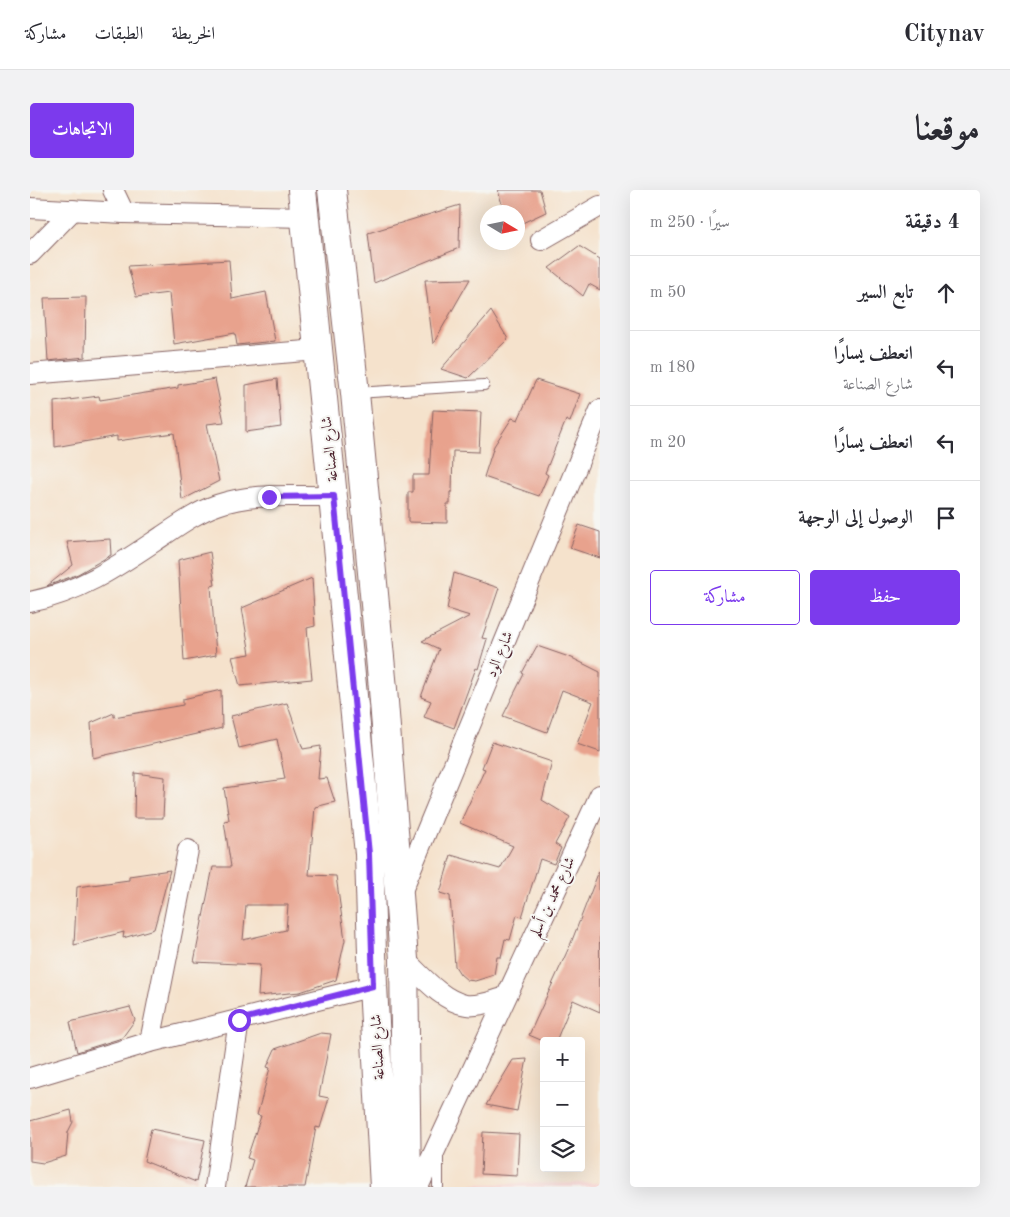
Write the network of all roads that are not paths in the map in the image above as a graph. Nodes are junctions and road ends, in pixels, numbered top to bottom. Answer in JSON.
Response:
{"nodes":[{"id":1,"x":113,"y":190,"type":"edge"},
{"id":2,"x":302,"y":190,"type":"edge"},
{"id":3,"x":332,"y":190,"type":"edge"},
{"id":4,"x":600,"y":206,"type":"edge"},
{"id":5,"x":30,"y":208,"type":"edge"},
{"id":6,"x":73,"y":210,"type":"junction"},
{"id":7,"x":124,"y":213,"type":"junction"},
{"id":8,"x":306,"y":218,"type":"junction"},
{"id":9,"x":541,"y":240,"type":"dead end"},
{"id":10,"x":30,"y":254,"type":"edge"},
{"id":11,"x":318,"y":350,"type":"junction"},
{"id":12,"x":30,"y":374,"type":"edge"},
{"id":13,"x":484,"y":385,"type":"dead end"},
{"id":14,"x":355,"y":393,"type":"junction"},
{"id":15,"x":600,"y":410,"type":"edge"},
{"id":16,"x":334,"y":496,"type":"junction"},
{"id":17,"x":30,"y":602,"type":"edge"},
{"id":18,"x":600,"y":795,"type":"edge"},
{"id":19,"x":593,"y":832,"type":"edge"},
{"id":20,"x":188,"y":850,"type":"dead end"},
{"id":21,"x":399,"y":898,"type":"junction"},
{"id":22,"x":404,"y":959,"type":"junction"},
{"id":23,"x":373,"y":986,"type":"junction"},
{"id":24,"x":504,"y":998,"type":"junction"},
{"id":25,"x":239,"y":1020,"type":"junction"},
{"id":26,"x":150,"y":1042,"type":"junction"},
{"id":27,"x":30,"y":1078,"type":"edge"},
{"id":28,"x":438,"y":1144,"type":"junction"},
{"id":29,"x":215,"y":1187,"type":"edge"},
{"id":30,"x":384,"y":1187,"type":"edge"},
{"id":31,"x":408,"y":1187,"type":"edge"},
{"id":32,"x":418,"y":1187,"type":"edge"},
{"id":33,"x":438,"y":1187,"type":"edge"}],
"edges":[{"from":1,"to":7,"type":"street"},
{"from":2,"to":8,"type":"main road","name":"شارع الصناعة"},
{"from":3,"to":14,"type":"main road","name":"شارع الصناعة"},
{"from":4,"to":9,"type":"street"},
{"from":5,"to":6,"type":"street"},
{"from":6,"to":7,"type":"street"},
{"from":6,"to":10,"type":"street"},
{"from":7,"to":8,"type":"street"},
{"from":8,"to":11,"type":"main road","name":"شارع الصناعة"},
{"from":11,"to":12,"type":"street"},
{"from":11,"to":16,"type":"main road","name":"شارع الصناعة"},
{"from":13,"to":14,"type":"lane"},
{"from":14,"to":21,"type":"main road","name":"شارع الصناعة"},
{"from":15,"to":21,"type":"street","name":"شارع الود"},
{"from":16,"to":17,"type":"street"},
{"from":16,"to":23,"type":"main road","name":"شارع الصناعة"},
{"from":18,"to":19,"type":"street","name":"شارع محمد بن أسلم"},
{"from":19,"to":24,"type":"street","name":"شارع محمد بن أسلم"},
{"from":20,"to":26,"type":"street"},
{"from":21,"to":22,"type":"main road","name":"شارع الصناعة"},
{"from":22,"to":24,"type":"street"},
{"from":22,"to":31,"type":"main road","name":"شارع الصناعة"},
{"from":23,"to":25,"type":"street"},
{"from":23,"to":30,"type":"main road","name":"شارع الصناعة"},
{"from":24,"to":28,"type":"street","name":"شارع محمد بن أسلم"},
{"from":25,"to":26,"type":"street"},
{"from":25,"to":29,"type":"street"},
{"from":26,"to":27,"type":"street"},
{"from":28,"to":32,"type":"street","name":"شارع محمد بن أسلم"},
{"from":28,"to":33,"type":"lane"}]}
